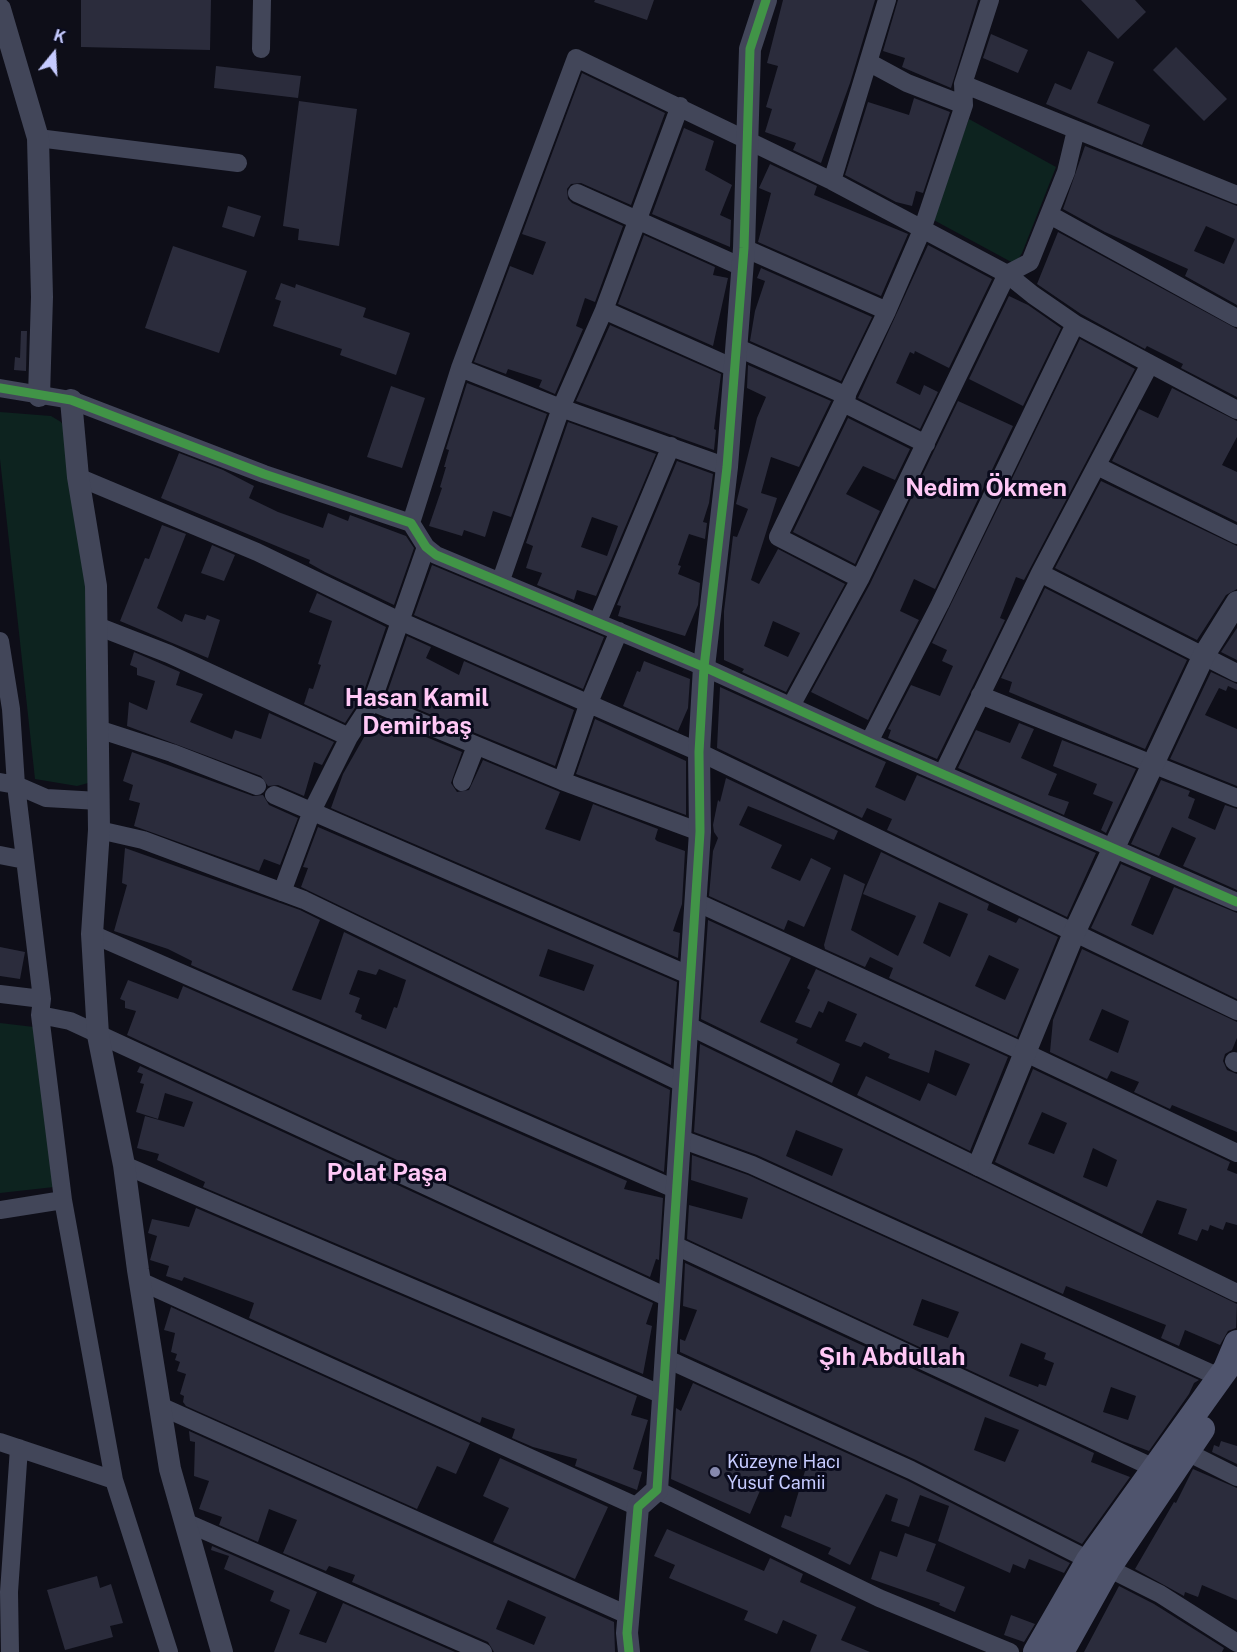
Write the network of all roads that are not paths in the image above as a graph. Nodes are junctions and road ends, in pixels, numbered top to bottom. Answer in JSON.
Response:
{"nodes":[{"id":1,"x":262,"y":0,"type":"edge"},
{"id":2,"x":766,"y":0,"type":"edge"},
{"id":3,"x":887,"y":0,"type":"edge"},
{"id":4,"x":990,"y":0,"type":"edge"},
{"id":5,"x":0,"y":9,"type":"edge"},
{"id":6,"x":261,"y":49,"type":"dead end"},
{"id":7,"x":870,"y":63,"type":"junction"},
{"id":8,"x":963,"y":84,"type":"junction"},
{"id":9,"x":964,"y":105,"type":"junction"},
{"id":10,"x":680,"y":106,"type":"junction"},
{"id":11,"x":1076,"y":130,"type":"junction"},
{"id":12,"x":38,"y":138,"type":"junction"},
{"id":13,"x":747,"y":139,"type":"junction"},
{"id":14,"x":238,"y":163,"type":"dead end"},
{"id":15,"x":832,"y":182,"type":"junction"},
{"id":16,"x":578,"y":193,"type":"dead end"},
{"id":17,"x":1237,"y":195,"type":"edge"},
{"id":18,"x":1050,"y":214,"type":"junction"},
{"id":19,"x":636,"y":221,"type":"junction"},
{"id":20,"x":922,"y":230,"type":"junction"},
{"id":21,"x":743,"y":257,"type":"junction"},
{"id":22,"x":1007,"y":274,"type":"junction"},
{"id":23,"x":604,"y":310,"type":"junction"},
{"id":24,"x":887,"y":311,"type":"junction"},
{"id":25,"x":1237,"y":318,"type":"edge"},
{"id":26,"x":1075,"y":324,"type":"junction"},
{"id":27,"x":735,"y":358,"type":"junction"},
{"id":28,"x":1150,"y":364,"type":"junction"},
{"id":29,"x":460,"y":368,"type":"junction"},
{"id":30,"x":0,"y":388,"type":"edge"},
{"id":31,"x":39,"y":396,"type":"junction"},
{"id":32,"x":71,"y":400,"type":"junction"},
{"id":33,"x":845,"y":400,"type":"junction"},
{"id":34,"x":561,"y":408,"type":"junction"},
{"id":35,"x":1237,"y":410,"type":"edge"},
{"id":36,"x":926,"y":444,"type":"junction"},
{"id":37,"x":671,"y":446,"type":"junction"},
{"id":38,"x":1096,"y":466,"type":"junction"},
{"id":39,"x":727,"y":467,"type":"junction"},
{"id":40,"x":78,"y":477,"type":"junction"},
{"id":41,"x":411,"y":523,"type":"junction"},
{"id":42,"x":1237,"y":535,"type":"edge"},
{"id":43,"x":426,"y":547,"type":"junction"},
{"id":44,"x":1040,"y":573,"type":"junction"},
{"id":45,"x":860,"y":579,"type":"junction"},
{"id":46,"x":501,"y":580,"type":"junction"},
{"id":47,"x":1237,"y":602,"type":"edge"},
{"id":48,"x":400,"y":621,"type":"junction"},
{"id":49,"x":598,"y":621,"type":"junction"},
{"id":50,"x":97,"y":626,"type":"junction"},
{"id":51,"x":619,"y":631,"type":"junction"},
{"id":52,"x":0,"y":642,"type":"edge"},
{"id":53,"x":1204,"y":655,"type":"junction"},
{"id":54,"x":704,"y":667,"type":"junction"},
{"id":55,"x":1237,"y":673,"type":"edge"},
{"id":56,"x":980,"y":694,"type":"junction"},
{"id":57,"x":372,"y":702,"type":"junction"},
{"id":58,"x":588,"y":705,"type":"junction"},
{"id":59,"x":791,"y":706,"type":"junction"},
{"id":60,"x":6,"y":708,"type":"edge"},
{"id":61,"x":98,"y":729,"type":"junction"},
{"id":62,"x":349,"y":738,"type":"junction"},
{"id":63,"x":869,"y":742,"type":"junction"},
{"id":64,"x":476,"y":746,"type":"junction"},
{"id":65,"x":699,"y":752,"type":"junction"},
{"id":66,"x":1152,"y":765,"type":"junction"},
{"id":67,"x":943,"y":773,"type":"junction"},
{"id":68,"x":562,"y":781,"type":"junction"},
{"id":69,"x":462,"y":782,"type":"dead end"},
{"id":70,"x":8,"y":783,"type":"edge"},
{"id":71,"x":257,"y":786,"type":"dead end"},
{"id":72,"x":274,"y":795,"type":"dead end"},
{"id":73,"x":1237,"y":798,"type":"edge"},
{"id":74,"x":99,"y":801,"type":"junction"},
{"id":75,"x":312,"y":811,"type":"junction"},
{"id":76,"x":99,"y":830,"type":"junction"},
{"id":77,"x":700,"y":832,"type":"junction"},
{"id":78,"x":1115,"y":848,"type":"junction"},
{"id":79,"x":0,"y":855,"type":"edge"},
{"id":80,"x":26,"y":860,"type":"junction"},
{"id":81,"x":282,"y":892,"type":"junction"},
{"id":82,"x":696,"y":902,"type":"junction"},
{"id":83,"x":1237,"y":902,"type":"edge"},
{"id":84,"x":1074,"y":933,"type":"junction"},
{"id":85,"x":92,"y":934,"type":"junction"},
{"id":86,"x":691,"y":976,"type":"junction"},
{"id":87,"x":0,"y":994,"type":"edge"},
{"id":88,"x":41,"y":1007,"type":"junction"},
{"id":89,"x":1237,"y":1011,"type":"edge"},
{"id":90,"x":687,"y":1025,"type":"junction"},
{"id":91,"x":98,"y":1035,"type":"junction"},
{"id":92,"x":1026,"y":1053,"type":"junction"},
{"id":93,"x":684,"y":1084,"type":"junction"},
{"id":94,"x":681,"y":1139,"type":"junction"},
{"id":95,"x":1237,"y":1153,"type":"edge"},
{"id":96,"x":124,"y":1165,"type":"junction"},
{"id":97,"x":979,"y":1165,"type":"junction"},
{"id":98,"x":677,"y":1190,"type":"junction"},
{"id":99,"x":63,"y":1200,"type":"junction"},
{"id":100,"x":0,"y":1210,"type":"edge"},
{"id":101,"x":674,"y":1245,"type":"junction"},
{"id":102,"x":140,"y":1281,"type":"junction"},
{"id":103,"x":1237,"y":1293,"type":"edge"},
{"id":104,"x":671,"y":1299,"type":"junction"},
{"id":105,"x":1237,"y":1343,"type":"edge"},
{"id":106,"x":667,"y":1359,"type":"junction"},
{"id":107,"x":1228,"y":1377,"type":"edge"},
{"id":108,"x":664,"y":1396,"type":"junction"},
{"id":109,"x":160,"y":1406,"type":"junction"},
{"id":110,"x":0,"y":1442,"type":"edge"},
{"id":111,"x":19,"y":1448,"type":"junction"},
{"id":112,"x":1187,"y":1452,"type":"junction"},
{"id":113,"x":1154,"y":1468,"type":"junction"},
{"id":114,"x":1237,"y":1477,"type":"edge"},
{"id":115,"x":114,"y":1480,"type":"junction"},
{"id":116,"x":657,"y":1490,"type":"junction"},
{"id":117,"x":638,"y":1507,"type":"junction"},
{"id":118,"x":185,"y":1522,"type":"junction"},
{"id":119,"x":1098,"y":1564,"type":"junction"},
{"id":120,"x":5,"y":1591,"type":"edge"},
{"id":121,"x":630,"y":1616,"type":"junction"},
{"id":122,"x":1237,"y":1643,"type":"edge"},
{"id":123,"x":10,"y":1652,"type":"edge"},
{"id":124,"x":169,"y":1652,"type":"edge"},
{"id":125,"x":222,"y":1652,"type":"edge"},
{"id":126,"x":483,"y":1652,"type":"edge"},
{"id":127,"x":629,"y":1652,"type":"edge"},
{"id":128,"x":1010,"y":1652,"type":"edge"},
{"id":129,"x":1036,"y":1652,"type":"edge"},
{"id":130,"x":1061,"y":1652,"type":"edge"}],
"edges":[{"from":1,"to":6,"type":"street"},
{"from":2,"to":13,"type":"street"},
{"from":3,"to":7,"type":"street"},
{"from":4,"to":8,"type":"street"},
{"from":5,"to":12,"type":"street"},
{"from":7,"to":9,"type":"street"},
{"from":7,"to":15,"type":"street"},
{"from":8,"to":9,"type":"street"},
{"from":8,"to":11,"type":"street"},
{"from":9,"to":20,"type":"street"},
{"from":10,"to":13,"type":"street"},
{"from":10,"to":19,"type":"street"},
{"from":10,"to":29,"type":"street"},
{"from":11,"to":17,"type":"street"},
{"from":11,"to":18,"type":"street"},
{"from":12,"to":14,"type":"street"},
{"from":12,"to":31,"type":"street"},
{"from":13,"to":15,"type":"street"},
{"from":13,"to":21,"type":"street"},
{"from":15,"to":20,"type":"street"},
{"from":16,"to":19,"type":"street"},
{"from":18,"to":22,"type":"street"},
{"from":18,"to":25,"type":"street"},
{"from":19,"to":21,"type":"street"},
{"from":19,"to":23,"type":"street"},
{"from":20,"to":22,"type":"street"},
{"from":20,"to":24,"type":"street"},
{"from":21,"to":24,"type":"street"},
{"from":21,"to":27,"type":"street"},
{"from":22,"to":26,"type":"street"},
{"from":22,"to":36,"type":"street"},
{"from":23,"to":27,"type":"street"},
{"from":23,"to":34,"type":"street"},
{"from":24,"to":33,"type":"street"},
{"from":26,"to":28,"type":"street"},
{"from":26,"to":63,"type":"street"},
{"from":27,"to":33,"type":"street"},
{"from":27,"to":39,"type":"street"},
{"from":28,"to":35,"type":"street"},
{"from":28,"to":38,"type":"street"},
{"from":29,"to":34,"type":"street"},
{"from":29,"to":41,"type":"street"},
{"from":30,"to":31,"type":"street"},
{"from":31,"to":32,"type":"street"},
{"from":32,"to":40,"type":"street"},
{"from":32,"to":41,"type":"street"},
{"from":33,"to":36,"type":"street"},
{"from":33,"to":45,"type":"street"},
{"from":34,"to":37,"type":"street"},
{"from":34,"to":46,"type":"street"},
{"from":36,"to":45,"type":"street"},
{"from":37,"to":39,"type":"street"},
{"from":37,"to":49,"type":"street"},
{"from":38,"to":42,"type":"street"},
{"from":38,"to":44,"type":"street"},
{"from":39,"to":54,"type":"street"},
{"from":40,"to":48,"type":"street"},
{"from":40,"to":50,"type":"street"},
{"from":41,"to":43,"type":"street"},
{"from":43,"to":46,"type":"street"},
{"from":43,"to":48,"type":"street"},
{"from":44,"to":53,"type":"street"},
{"from":44,"to":56,"type":"street"},
{"from":45,"to":59,"type":"street"},
{"from":46,"to":49,"type":"street"},
{"from":47,"to":53,"type":"street"},
{"from":48,"to":57,"type":"street"},
{"from":48,"to":58,"type":"street"},
{"from":49,"to":51,"type":"street"},
{"from":50,"to":61,"type":"street"},
{"from":50,"to":62,"type":"street"},
{"from":51,"to":54,"type":"street"},
{"from":51,"to":58,"type":"street"},
{"from":52,"to":60,"type":"street"},
{"from":53,"to":55,"type":"street"},
{"from":53,"to":66,"type":"street"},
{"from":54,"to":59,"type":"street"},
{"from":54,"to":65,"type":"street"},
{"from":56,"to":66,"type":"street"},
{"from":56,"to":67,"type":"street"},
{"from":57,"to":62,"type":"street"},
{"from":57,"to":64,"type":"street"},
{"from":58,"to":65,"type":"street"},
{"from":58,"to":68,"type":"street"},
{"from":59,"to":63,"type":"street"},
{"from":60,"to":70,"type":"street"},
{"from":61,"to":71,"type":"street"},
{"from":61,"to":74,"type":"street"},
{"from":62,"to":75,"type":"street"},
{"from":63,"to":67,"type":"street"},
{"from":64,"to":68,"type":"street"},
{"from":64,"to":69,"type":"street"},
{"from":65,"to":77,"type":"street"},
{"from":65,"to":84,"type":"street"},
{"from":66,"to":73,"type":"street"},
{"from":66,"to":78,"type":"street"},
{"from":67,"to":78,"type":"street"},
{"from":68,"to":77,"type":"street"},
{"from":70,"to":74,"type":"street"},
{"from":70,"to":80,"type":"street"},
{"from":72,"to":75,"type":"street"},
{"from":74,"to":76,"type":"street"},
{"from":75,"to":81,"type":"street"},
{"from":75,"to":86,"type":"street"},
{"from":76,"to":81,"type":"street"},
{"from":76,"to":85,"type":"street"},
{"from":77,"to":82,"type":"street"},
{"from":78,"to":83,"type":"street"},
{"from":78,"to":84,"type":"street"},
{"from":79,"to":80,"type":"street"},
{"from":80,"to":88,"type":"street"},
{"from":81,"to":93,"type":"street"},
{"from":82,"to":86,"type":"street"},
{"from":82,"to":92,"type":"street"},
{"from":84,"to":89,"type":"street"},
{"from":84,"to":92,"type":"street"},
{"from":85,"to":91,"type":"street"},
{"from":85,"to":98,"type":"street"},
{"from":86,"to":90,"type":"street"},
{"from":87,"to":88,"type":"street"},
{"from":88,"to":91,"type":"street"},
{"from":88,"to":99,"type":"street"},
{"from":90,"to":93,"type":"street"},
{"from":90,"to":97,"type":"street"},
{"from":91,"to":96,"type":"street"},
{"from":91,"to":104,"type":"street"},
{"from":92,"to":95,"type":"street"},
{"from":92,"to":97,"type":"street"},
{"from":93,"to":94,"type":"street"},
{"from":94,"to":98,"type":"street"},
{"from":94,"to":107,"type":"street"},
{"from":96,"to":102,"type":"street"},
{"from":96,"to":108,"type":"street"},
{"from":97,"to":103,"type":"street"},
{"from":98,"to":101,"type":"street"},
{"from":99,"to":100,"type":"street"},
{"from":99,"to":115,"type":"street"},
{"from":101,"to":104,"type":"street"},
{"from":101,"to":113,"type":"street"},
{"from":102,"to":109,"type":"street"},
{"from":102,"to":117,"type":"street"},
{"from":104,"to":106,"type":"street"},
{"from":105,"to":107,"type":"main road"},
{"from":106,"to":108,"type":"street"},
{"from":106,"to":119,"type":"street"},
{"from":107,"to":112,"type":"main road"},
{"from":107,"to":113,"type":"main road"},
{"from":108,"to":116,"type":"street"},
{"from":109,"to":118,"type":"street"},
{"from":109,"to":121,"type":"street"},
{"from":110,"to":111,"type":"street"},
{"from":111,"to":115,"type":"street"},
{"from":111,"to":120,"type":"street"},
{"from":112,"to":114,"type":"street"},
{"from":112,"to":119,"type":"main road"},
{"from":113,"to":119,"type":"main road"},
{"from":115,"to":124,"type":"street"},
{"from":116,"to":117,"type":"street"},
{"from":116,"to":128,"type":"street"},
{"from":117,"to":121,"type":"street"},
{"from":118,"to":125,"type":"street"},
{"from":118,"to":126,"type":"street"},
{"from":119,"to":122,"type":"street"},
{"from":119,"to":129,"type":"main road"},
{"from":119,"to":130,"type":"main road"},
{"from":120,"to":123,"type":"street"},
{"from":121,"to":127,"type":"street"}]}
